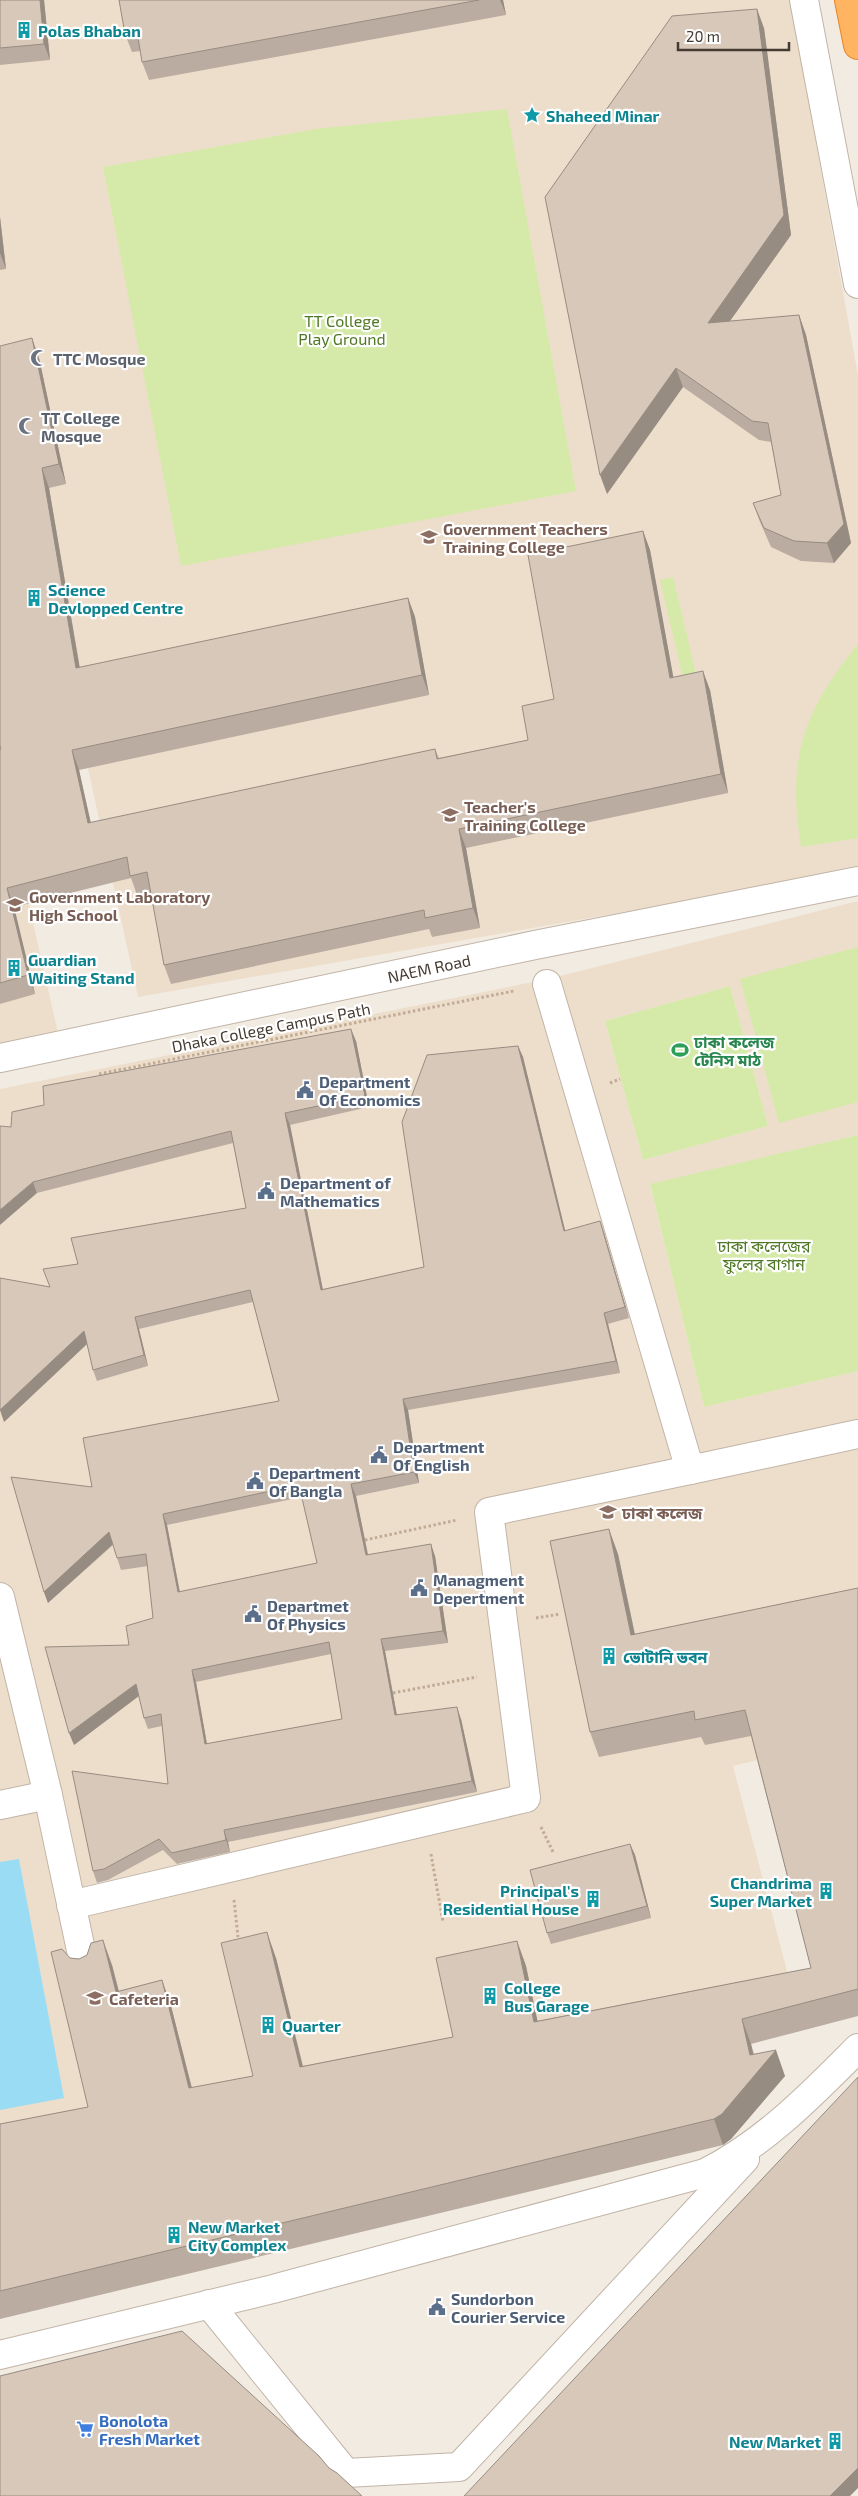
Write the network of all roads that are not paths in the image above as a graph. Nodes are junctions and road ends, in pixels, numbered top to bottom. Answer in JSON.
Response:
{"nodes":[{"id":1,"x":804,"y":0,"type":"edge"},
{"id":2,"x":849,"y":0,"type":"edge"},
{"id":3,"x":858,"y":45,"type":"edge"},
{"id":4,"x":858,"y":284,"type":"edge"},
{"id":5,"x":858,"y":881,"type":"edge"},
{"id":6,"x":546,"y":984,"type":"road end"},
{"id":7,"x":0,"y":1058,"type":"edge"},
{"id":8,"x":858,"y":1434,"type":"edge"},
{"id":9,"x":690,"y":1470,"type":"junction"},
{"id":10,"x":0,"y":1596,"type":"edge"},
{"id":11,"x":48,"y":1795,"type":"junction"},
{"id":12,"x":0,"y":1805,"type":"edge"},
{"id":13,"x":71,"y":1904,"type":"junction"},
{"id":14,"x":86,"y":1969,"type":"edge"},
{"id":15,"x":858,"y":2048,"type":"edge"},
{"id":16,"x":774,"y":2128,"type":"junction"},
{"id":17,"x":209,"y":2304,"type":"junction"},
{"id":18,"x":0,"y":2355,"type":"edge"}],
"edges":[{"from":1,"to":4,"type":"street"},
{"from":2,"to":3,"type":"highway"},
{"from":5,"to":7,"type":"street","name":"NAEM Road"},
{"from":6,"to":9,"type":"street"},
{"from":8,"to":9,"type":"street"},
{"from":9,"to":13,"type":"street"},
{"from":10,"to":11,"type":"street"},
{"from":11,"to":12,"type":"street"},
{"from":11,"to":13,"type":"street"},
{"from":13,"to":14,"type":"street"},
{"from":15,"to":16,"type":"street"},
{"from":16,"to":17,"type":"street"},
{"from":16,"to":17,"type":"street"},
{"from":17,"to":18,"type":"street"}]}
